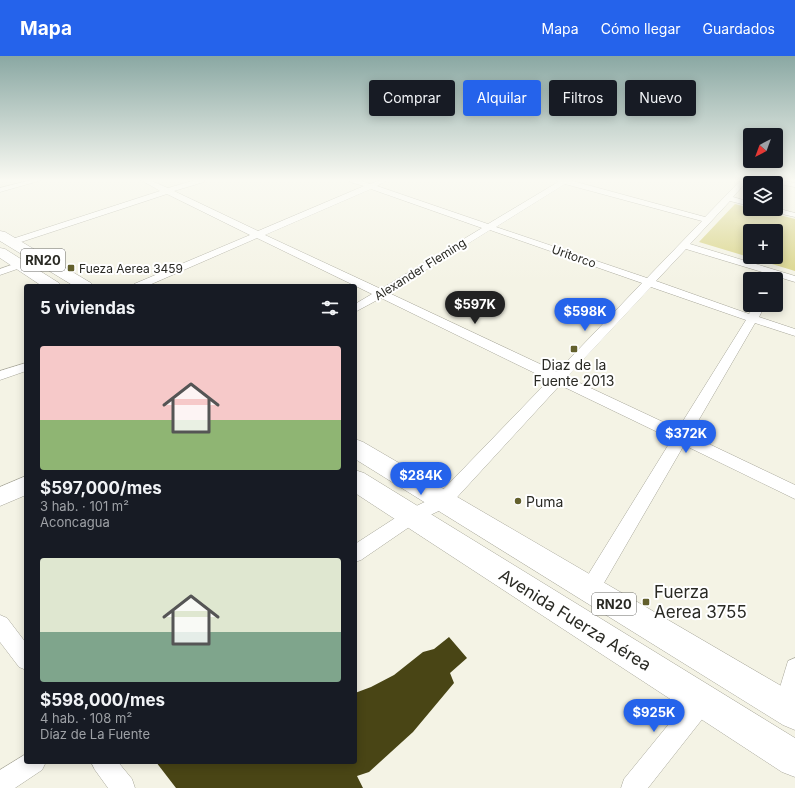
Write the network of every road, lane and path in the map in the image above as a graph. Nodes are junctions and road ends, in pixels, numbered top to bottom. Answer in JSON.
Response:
{"nodes":[{"id":1,"x":94,"y":214,"type":"edge"},
{"id":2,"x":216,"y":214,"type":"edge"},
{"id":3,"x":305,"y":214,"type":"edge"},
{"id":4,"x":452,"y":214,"type":"edge"},
{"id":5,"x":509,"y":214,"type":"edge"},
{"id":6,"x":686,"y":214,"type":"edge"},
{"id":7,"x":713,"y":214,"type":"edge"},
{"id":8,"x":707,"y":220,"type":"junction"},
{"id":9,"x":489,"y":227,"type":"junction"},
{"id":10,"x":258,"y":234,"type":"junction"},
{"id":11,"x":4,"y":243,"type":"edge"},
{"id":12,"x":683,"y":245,"type":"junction"},
{"id":13,"x":20,"y":265,"type":"junction"},
{"id":14,"x":0,"y":272,"type":"edge"},
{"id":15,"x":765,"y":272,"type":"edge"},
{"id":16,"x":783,"y":277,"type":"edge"},
{"id":17,"x":795,"y":279,"type":"edge"},
{"id":18,"x":648,"y":282,"type":"junction"},
{"id":19,"x":50,"y":284,"type":"edge"},
{"id":20,"x":81,"y":284,"type":"edge"},
{"id":21,"x":143,"y":284,"type":"edge"},
{"id":22,"x":380,"y":293,"type":"junction"},
{"id":23,"x":357,"y":308,"type":"edge"},
{"id":24,"x":756,"y":312,"type":"edge"},
{"id":25,"x":752,"y":318,"type":"junction"},
{"id":26,"x":795,"y":333,"type":"edge"},
{"id":27,"x":24,"y":368,"type":"edge"},
{"id":28,"x":0,"y":376,"type":"edge"},
{"id":29,"x":558,"y":378,"type":"junction"},
{"id":30,"x":681,"y":438,"type":"junction"},
{"id":31,"x":357,"y":449,"type":"edge"},
{"id":32,"x":357,"y":481,"type":"edge"},
{"id":33,"x":24,"y":486,"type":"edge"},
{"id":34,"x":795,"y":492,"type":"edge"},
{"id":35,"x":0,"y":497,"type":"edge"},
{"id":36,"x":443,"y":501,"type":"junction"},
{"id":37,"x":412,"y":516,"type":"junction"},
{"id":38,"x":357,"y":553,"type":"edge"},
{"id":39,"x":590,"y":589,"type":"junction"},
{"id":40,"x":0,"y":625,"type":"edge"},
{"id":41,"x":24,"y":657,"type":"edge"},
{"id":42,"x":795,"y":668,"type":"edge"},
{"id":43,"x":703,"y":700,"type":"junction"},
{"id":44,"x":790,"y":710,"type":"edge"},
{"id":45,"x":795,"y":759,"type":"edge"},
{"id":46,"x":31,"y":764,"type":"edge"},
{"id":47,"x":105,"y":764,"type":"edge"},
{"id":48,"x":0,"y":784,"type":"edge"},
{"id":49,"x":123,"y":788,"type":"edge"},
{"id":50,"x":633,"y":788,"type":"edge"}],
"edges":[{"from":1,"to":11,"type":"street"},
{"from":2,"to":10,"type":"street"},
{"from":3,"to":10,"type":"street"},
{"from":4,"to":9,"type":"street","name":"Uritorco"},
{"from":5,"to":9,"type":"street","name":"Alexander Fleming"},
{"from":6,"to":8,"type":"street"},
{"from":7,"to":8,"type":"street"},
{"from":8,"to":12,"type":"street"},
{"from":9,"to":18,"type":"street","name":"Uritorco"},
{"from":9,"to":22,"type":"street","name":"Alexander Fleming"},
{"from":10,"to":21,"type":"street"},
{"from":10,"to":22,"type":"street"},
{"from":11,"to":13,"type":"main road","number":"RN20"},
{"from":11,"to":20,"type":"main road","number":"RN20"},
{"from":12,"to":15,"type":"street"},
{"from":12,"to":18,"type":"street"},
{"from":13,"to":14,"type":"street"},
{"from":13,"to":19,"type":"main road","number":"RN20"},
{"from":16,"to":17,"type":"street"},
{"from":18,"to":25,"type":"street","name":"Uritorco"},
{"from":18,"to":29,"type":"street"},
{"from":22,"to":23,"type":"street","name":"Alexander Fleming"},
{"from":22,"to":29,"type":"street"},
{"from":24,"to":25,"type":"street"},
{"from":25,"to":26,"type":"street","name":"Uritorco"},
{"from":25,"to":30,"type":"street"},
{"from":27,"to":28,"type":"street"},
{"from":29,"to":30,"type":"street"},
{"from":29,"to":36,"type":"street"},
{"from":30,"to":34,"type":"street"},
{"from":30,"to":39,"type":"street"},
{"from":31,"to":36,"type":"main road","number":"RN20"},
{"from":32,"to":37,"type":"main road","name":"Avenida Fuerza Aérea","number":"RN20"},
{"from":33,"to":35,"type":"main road"},
{"from":36,"to":37,"type":"street"},
{"from":36,"to":39,"type":"main road","number":"RN20"},
{"from":37,"to":38,"type":"street"},
{"from":37,"to":43,"type":"main road","name":"Avenida Fuerza Aérea","number":"RN20"},
{"from":39,"to":44,"type":"main road","number":"RN20"},
{"from":40,"to":41,"type":"street"},
{"from":42,"to":44,"type":"street"},
{"from":43,"to":45,"type":"main road","name":"Avenida Fuerza Aérea","number":"RN20"},
{"from":43,"to":50,"type":"street"},
{"from":46,"to":48,"type":"street"},
{"from":47,"to":49,"type":"street"}]}
